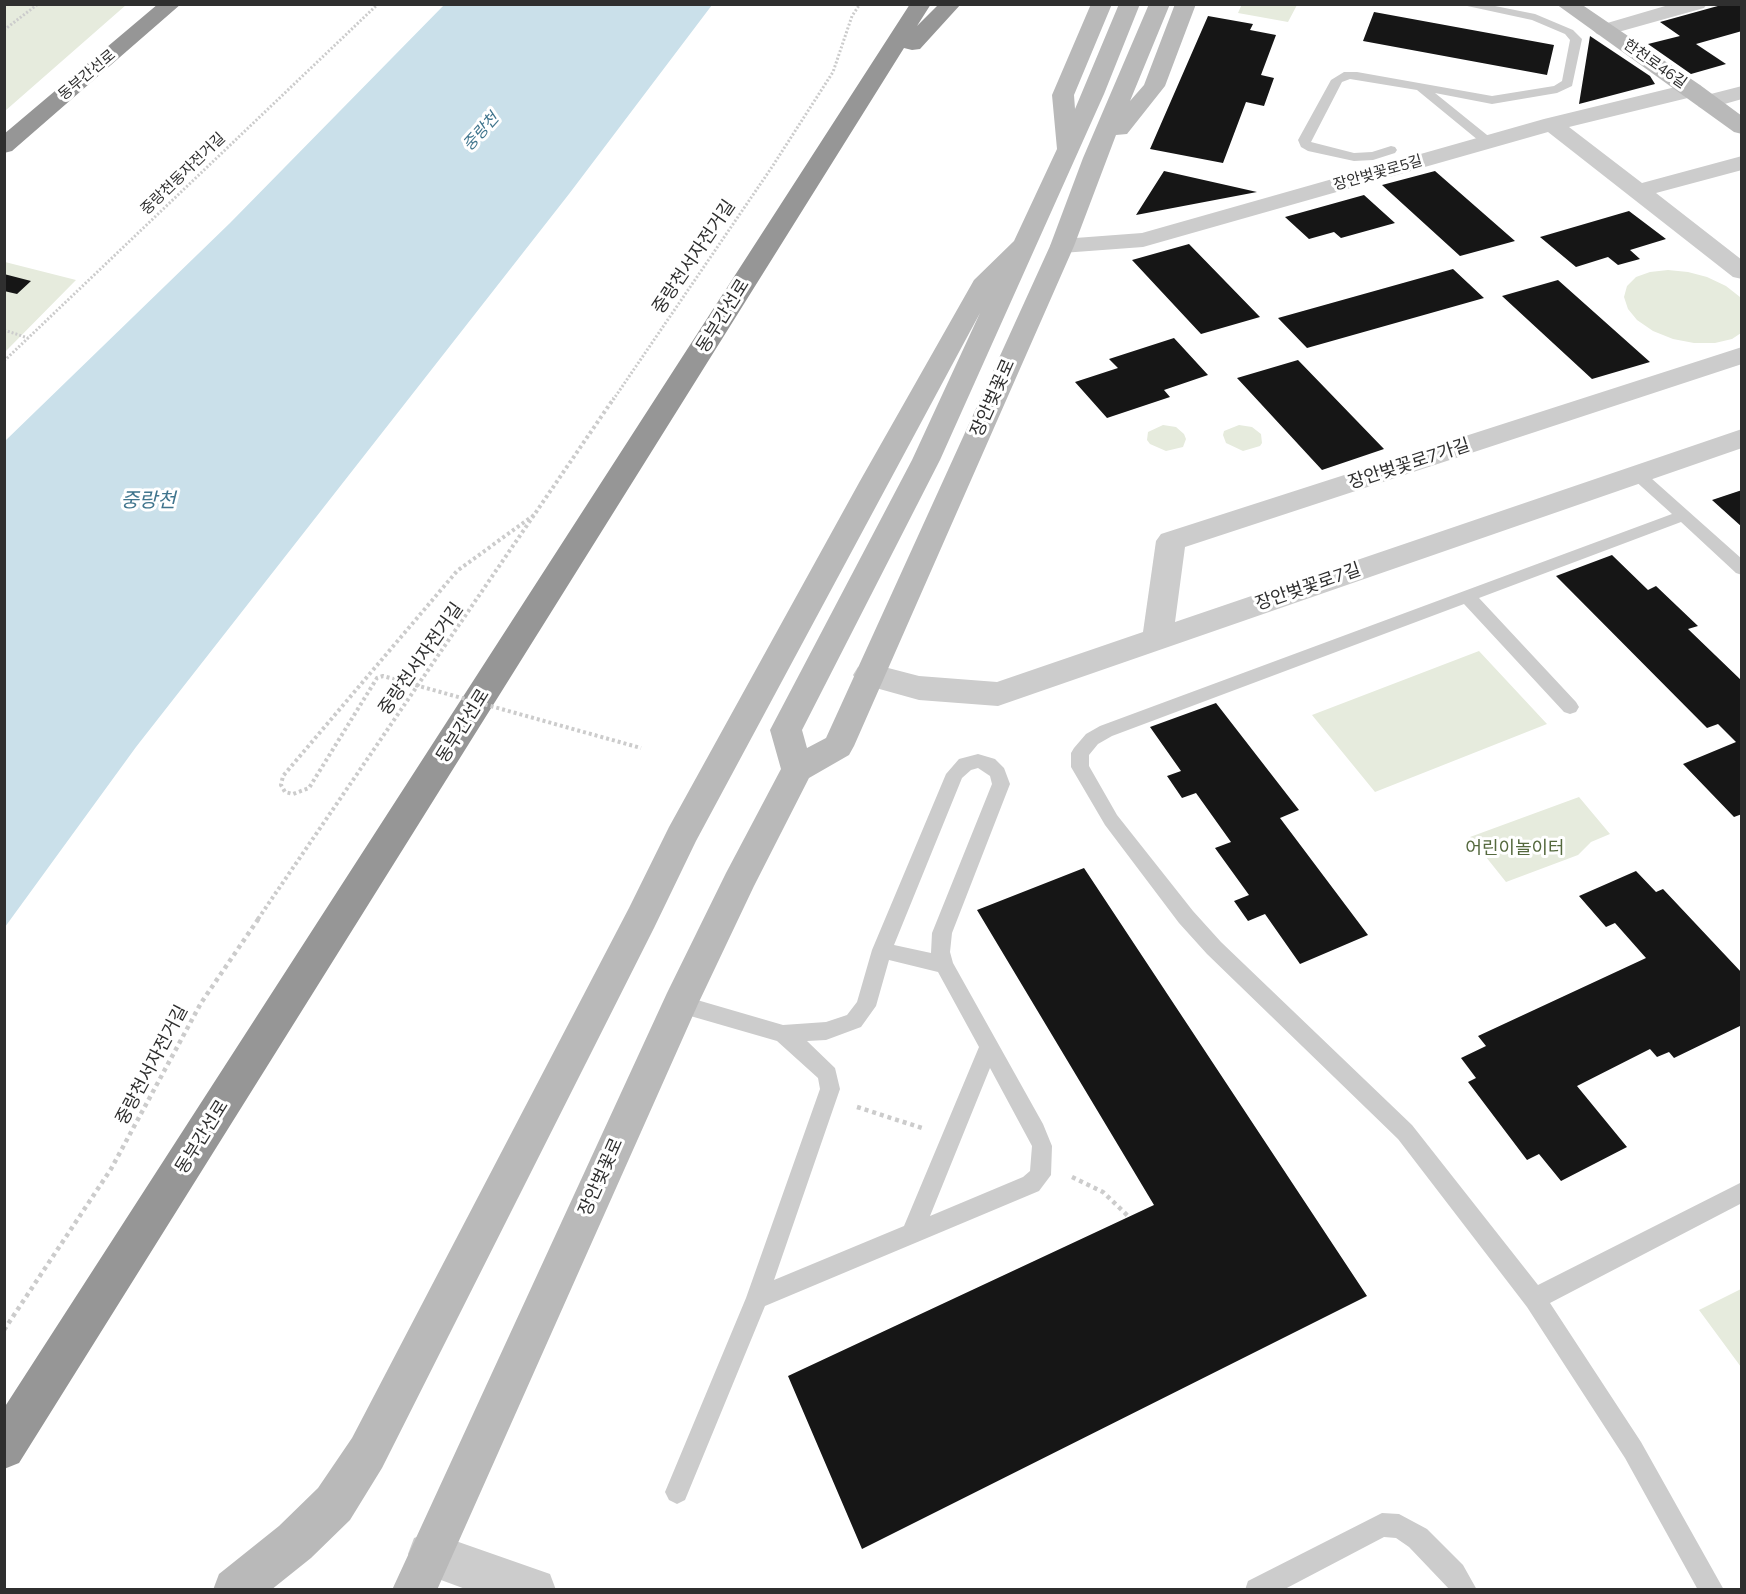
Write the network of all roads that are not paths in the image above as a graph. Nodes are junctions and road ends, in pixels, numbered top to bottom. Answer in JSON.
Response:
{"nodes":[{"id":1,"x":171,"y":4,"type":"edge"},
{"id":2,"x":921,"y":4,"type":"edge"},
{"id":3,"x":951,"y":4,"type":"edge"},
{"id":4,"x":1102,"y":4,"type":"edge"},
{"id":5,"x":1130,"y":4,"type":"edge"},
{"id":6,"x":1160,"y":4,"type":"edge"},
{"id":7,"x":1186,"y":4,"type":"edge"},
{"id":8,"x":1566,"y":4,"type":"edge"},
{"id":9,"x":1471,"y":5,"type":"edge"},
{"id":10,"x":1683,"y":6,"type":"edge"},
{"id":11,"x":1604,"y":30,"type":"junction"},
{"id":12,"x":1420,"y":88,"type":"junction"},
{"id":13,"x":866,"y":90,"type":"junction"},
{"id":14,"x":1742,"y":92,"type":"edge"},
{"id":15,"x":1700,"y":96,"type":"junction"},
{"id":16,"x":1552,"y":124,"type":"junction"},
{"id":17,"x":1742,"y":127,"type":"edge"},
{"id":18,"x":1488,"y":142,"type":"junction"},
{"id":19,"x":4,"y":146,"type":"edge"},
{"id":20,"x":1391,"y":150,"type":"dead end"},
{"id":21,"x":1067,"y":152,"type":"junction"},
{"id":22,"x":1095,"y":158,"type":"junction"},
{"id":23,"x":1742,"y":163,"type":"edge"},
{"id":24,"x":1638,"y":191,"type":"junction"},
{"id":25,"x":1025,"y":244,"type":"junction"},
{"id":26,"x":1062,"y":246,"type":"junction"},
{"id":27,"x":1740,"y":268,"type":"edge"},
{"id":28,"x":1742,"y":355,"type":"edge"},
{"id":29,"x":1742,"y":438,"type":"edge"},
{"id":30,"x":1636,"y":474,"type":"junction"},
{"id":31,"x":1682,"y":516,"type":"junction"},
{"id":32,"x":1742,"y":569,"type":"edge"},
{"id":33,"x":1467,"y":596,"type":"junction"},
{"id":34,"x":1157,"y":639,"type":"junction"},
{"id":35,"x":869,"y":675,"type":"junction"},
{"id":36,"x":1570,"y":707,"type":"dead end"},
{"id":37,"x":797,"y":769,"type":"junction"},
{"id":38,"x":882,"y":950,"type":"junction"},
{"id":39,"x":944,"y":965,"type":"junction"},
{"id":40,"x":680,"y":1004,"type":"junction"},
{"id":41,"x":783,"y":1034,"type":"junction"},
{"id":42,"x":989,"y":1046,"type":"junction"},
{"id":43,"x":1742,"y":1192,"type":"edge"},
{"id":44,"x":912,"y":1233,"type":"junction"},
{"id":45,"x":757,"y":1298,"type":"junction"},
{"id":46,"x":1534,"y":1299,"type":"junction"},
{"id":47,"x":4,"y":1448,"type":"edge"},
{"id":48,"x":677,"y":1492,"type":"dead end"},
{"id":49,"x":427,"y":1578,"type":"edge"},
{"id":50,"x":236,"y":1590,"type":"edge"},
{"id":51,"x":534,"y":1590,"type":"edge"},
{"id":52,"x":1257,"y":1590,"type":"edge"},
{"id":53,"x":1465,"y":1590,"type":"edge"},
{"id":54,"x":1712,"y":1590,"type":"edge"}],
"edges":[{"from":1,"to":19,"type":"highway","name":"동부간선로"},
{"from":2,"to":13,"type":"highway","name":"동부간선로"},
{"from":3,"to":13,"type":"highway"},
{"from":4,"to":21,"type":"street"},
{"from":5,"to":21,"type":"street","name":"장안벚꽃로"},
{"from":6,"to":22,"type":"street","name":"장안벚꽃로"},
{"from":7,"to":22,"type":"street"},
{"from":8,"to":11,"type":"street","name":"한천로46길"},
{"from":9,"to":12,"type":"lane"},
{"from":10,"to":11,"type":"street"},
{"from":11,"to":15,"type":"street","name":"한천로46길"},
{"from":12,"to":18,"type":"lane"},
{"from":12,"to":20,"type":"lane"},
{"from":13,"to":47,"type":"highway","name":"동부간선로"},
{"from":14,"to":15,"type":"street","name":"장안벚꽃로5길"},
{"from":15,"to":16,"type":"street","name":"장안벚꽃로5길"},
{"from":15,"to":17,"type":"street","name":"한천로46길"},
{"from":16,"to":18,"type":"street","name":"장안벚꽃로5길"},
{"from":16,"to":24,"type":"street"},
{"from":18,"to":26,"type":"street","name":"장안벚꽃로5길"},
{"from":21,"to":25,"type":"street","name":"장안벚꽃로"},
{"from":22,"to":26,"type":"street","name":"장안벚꽃로"},
{"from":23,"to":24,"type":"street"},
{"from":24,"to":27,"type":"street"},
{"from":25,"to":37,"type":"street","name":"장안벚꽃로"},
{"from":25,"to":50,"type":"street"},
{"from":26,"to":35,"type":"street","name":"장안벚꽃로"},
{"from":28,"to":34,"type":"street","name":"장안벚꽃로7가길"},
{"from":29,"to":30,"type":"street","name":"장안벚꽃로7길"},
{"from":30,"to":31,"type":"lane"},
{"from":30,"to":34,"type":"street","name":"장안벚꽃로7길"},
{"from":31,"to":32,"type":"lane"},
{"from":31,"to":33,"type":"lane"},
{"from":33,"to":36,"type":"lane"},
{"from":33,"to":46,"type":"lane"},
{"from":34,"to":35,"type":"street","name":"장안벚꽃로7길"},
{"from":35,"to":37,"type":"street","name":"장안벚꽃로"},
{"from":37,"to":40,"type":"street","name":"장안벚꽃로"},
{"from":38,"to":39,"type":"lane"},
{"from":38,"to":39,"type":"lane"},
{"from":38,"to":41,"type":"lane"},
{"from":39,"to":42,"type":"lane"},
{"from":40,"to":41,"type":"lane"},
{"from":40,"to":49,"type":"street","name":"장안벚꽃로"},
{"from":41,"to":45,"type":"lane"},
{"from":42,"to":44,"type":"lane"},
{"from":42,"to":44,"type":"lane"},
{"from":43,"to":46,"type":"lane"},
{"from":44,"to":45,"type":"lane"},
{"from":45,"to":48,"type":"lane"},
{"from":46,"to":54,"type":"lane"},
{"from":49,"to":51,"type":"street"},
{"from":52,"to":53,"type":"lane"}]}
